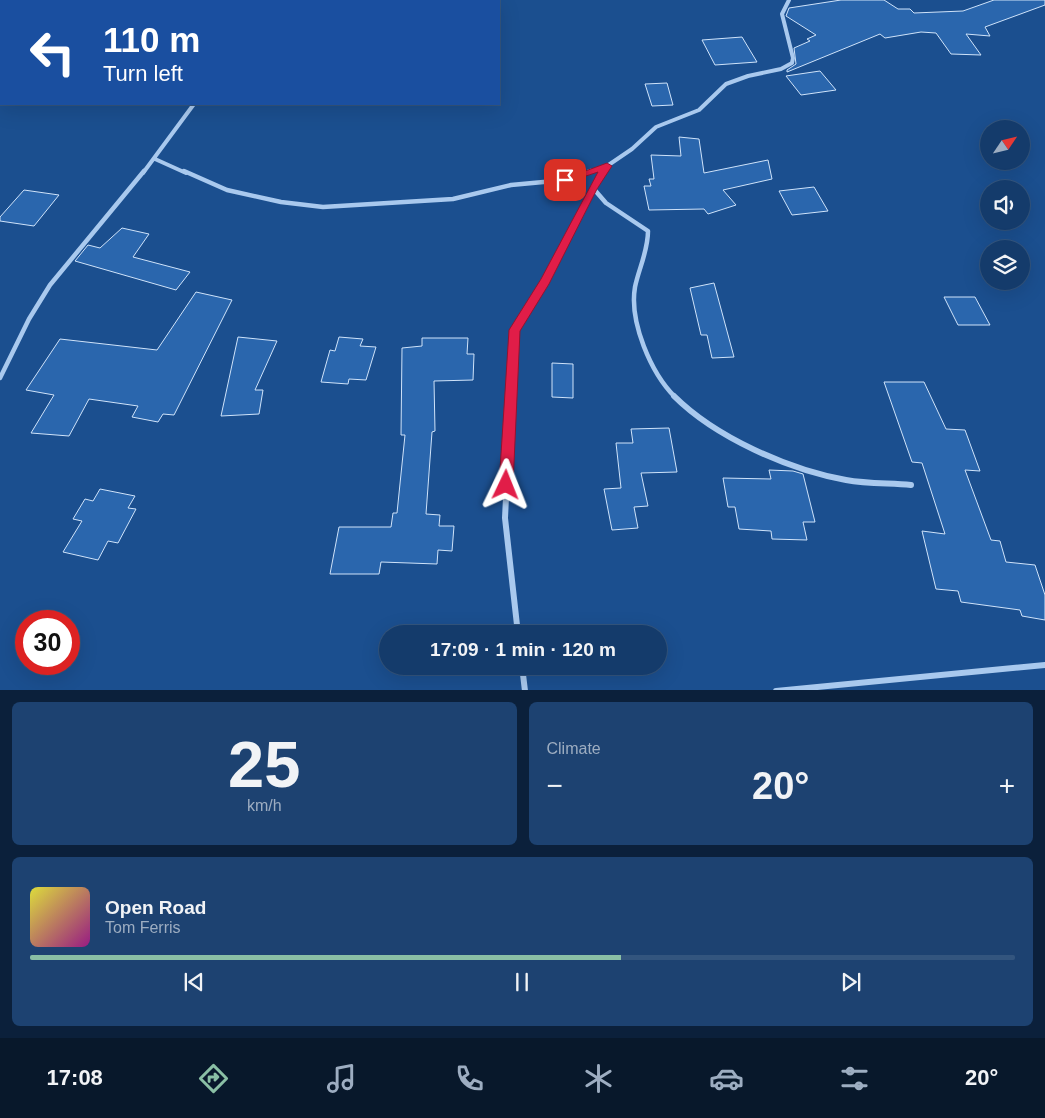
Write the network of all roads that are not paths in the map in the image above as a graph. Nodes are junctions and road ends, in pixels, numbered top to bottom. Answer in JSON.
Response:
{"nodes":[{"id":1,"x":789,"y":0,"type":"edge"},
{"id":2,"x":193,"y":105,"type":"edge"},
{"id":3,"x":155,"y":159,"type":"junction"},
{"id":4,"x":607,"y":166,"type":"junction"},
{"id":5,"x":593,"y":188,"type":"junction"},
{"id":6,"x":0,"y":378,"type":"edge"},
{"id":7,"x":911,"y":485,"type":"dead end"},
{"id":8,"x":517,"y":625,"type":"edge"},
{"id":9,"x":1045,"y":665,"type":"edge"},
{"id":10,"x":523,"y":675,"type":"edge"},
{"id":11,"x":524,"y":690,"type":"edge"},
{"id":12,"x":776,"y":690,"type":"edge"}],
"edges":[{"from":1,"to":4,"type":"street"},
{"from":2,"to":3,"type":"street"},
{"from":3,"to":4,"type":"street"},
{"from":3,"to":6,"type":"street"},
{"from":4,"to":5,"type":"street"},
{"from":5,"to":7,"type":"street"},
{"from":5,"to":8,"type":"street"},
{"from":9,"to":12,"type":"street"},
{"from":10,"to":11,"type":"street"}]}
